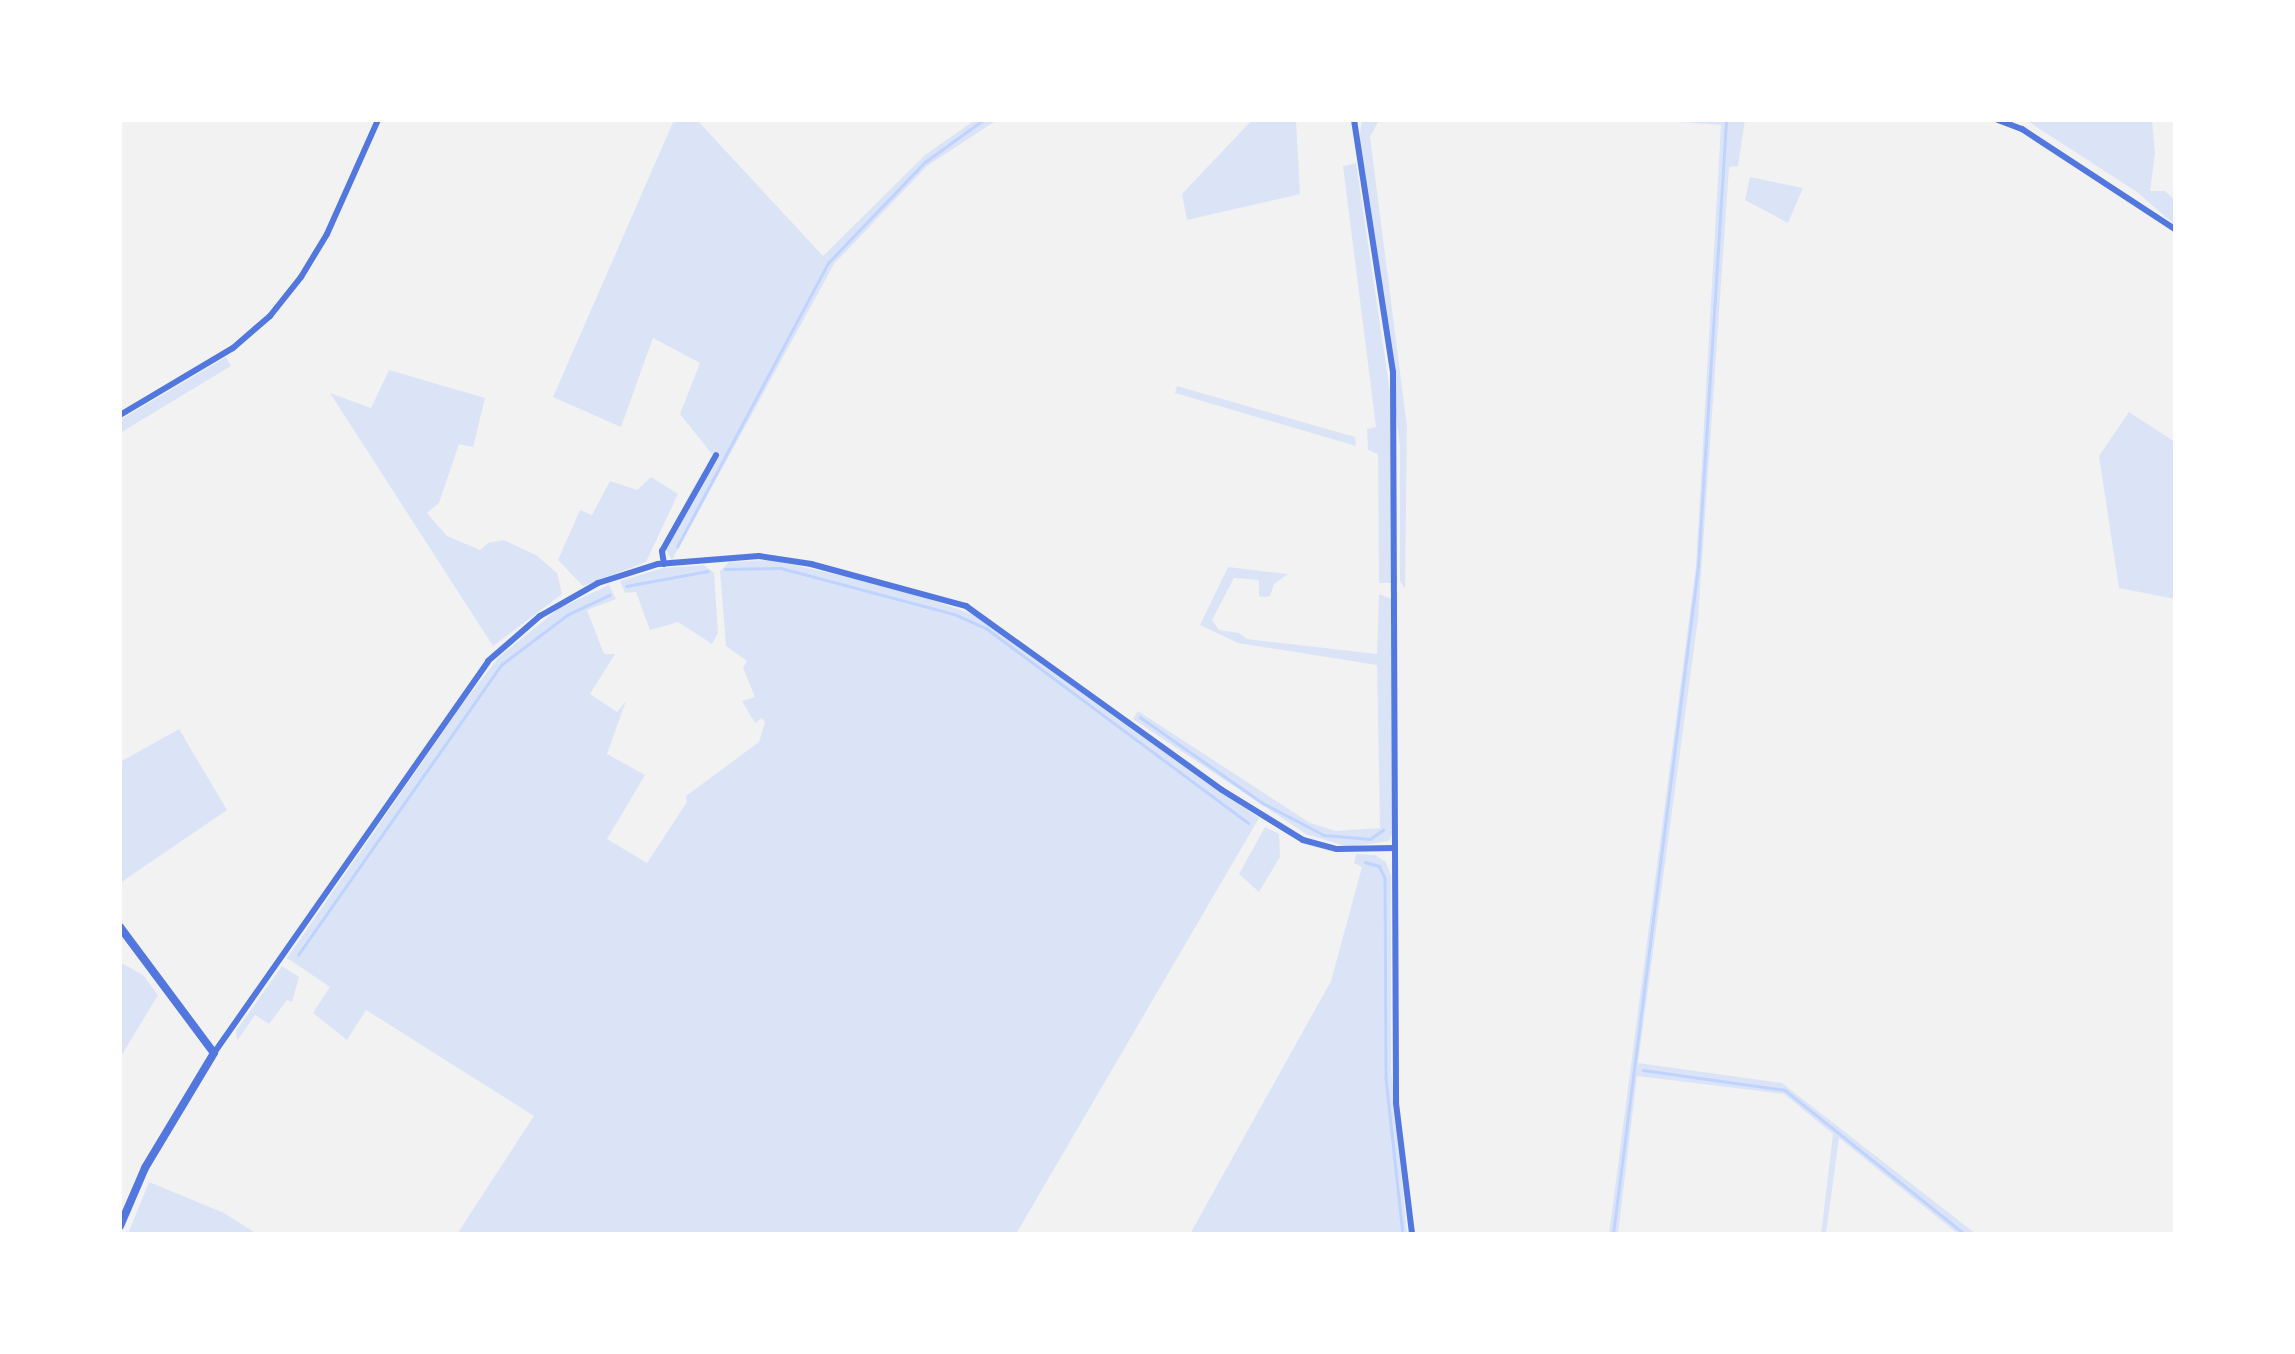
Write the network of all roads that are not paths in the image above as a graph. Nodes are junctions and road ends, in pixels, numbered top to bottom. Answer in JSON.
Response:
{"nodes":[{"id":1,"x":378,"y":120,"type":"edge"},
{"id":2,"x":1354,"y":120,"type":"edge"},
{"id":3,"x":1998,"y":120,"type":"edge"},
{"id":4,"x":2175,"y":230,"type":"edge"},
{"id":5,"x":120,"y":415,"type":"edge"},
{"id":6,"x":716,"y":456,"type":"dead end"},
{"id":7,"x":664,"y":564,"type":"junction"},
{"id":8,"x":1395,"y":848,"type":"junction"},
{"id":9,"x":120,"y":927,"type":"edge"},
{"id":10,"x":214,"y":1053,"type":"junction"},
{"id":11,"x":120,"y":1226,"type":"edge"},
{"id":12,"x":1412,"y":1234,"type":"edge"}],
"edges":[{"from":1,"to":5,"type":"street"},
{"from":2,"to":8,"type":"street"},
{"from":3,"to":4,"type":"street"},
{"from":6,"to":7,"type":"street"},
{"from":7,"to":8,"type":"street"},
{"from":7,"to":10,"type":"street"},
{"from":8,"to":12,"type":"street"},
{"from":9,"to":10,"type":"street"},
{"from":10,"to":11,"type":"street"}]}
